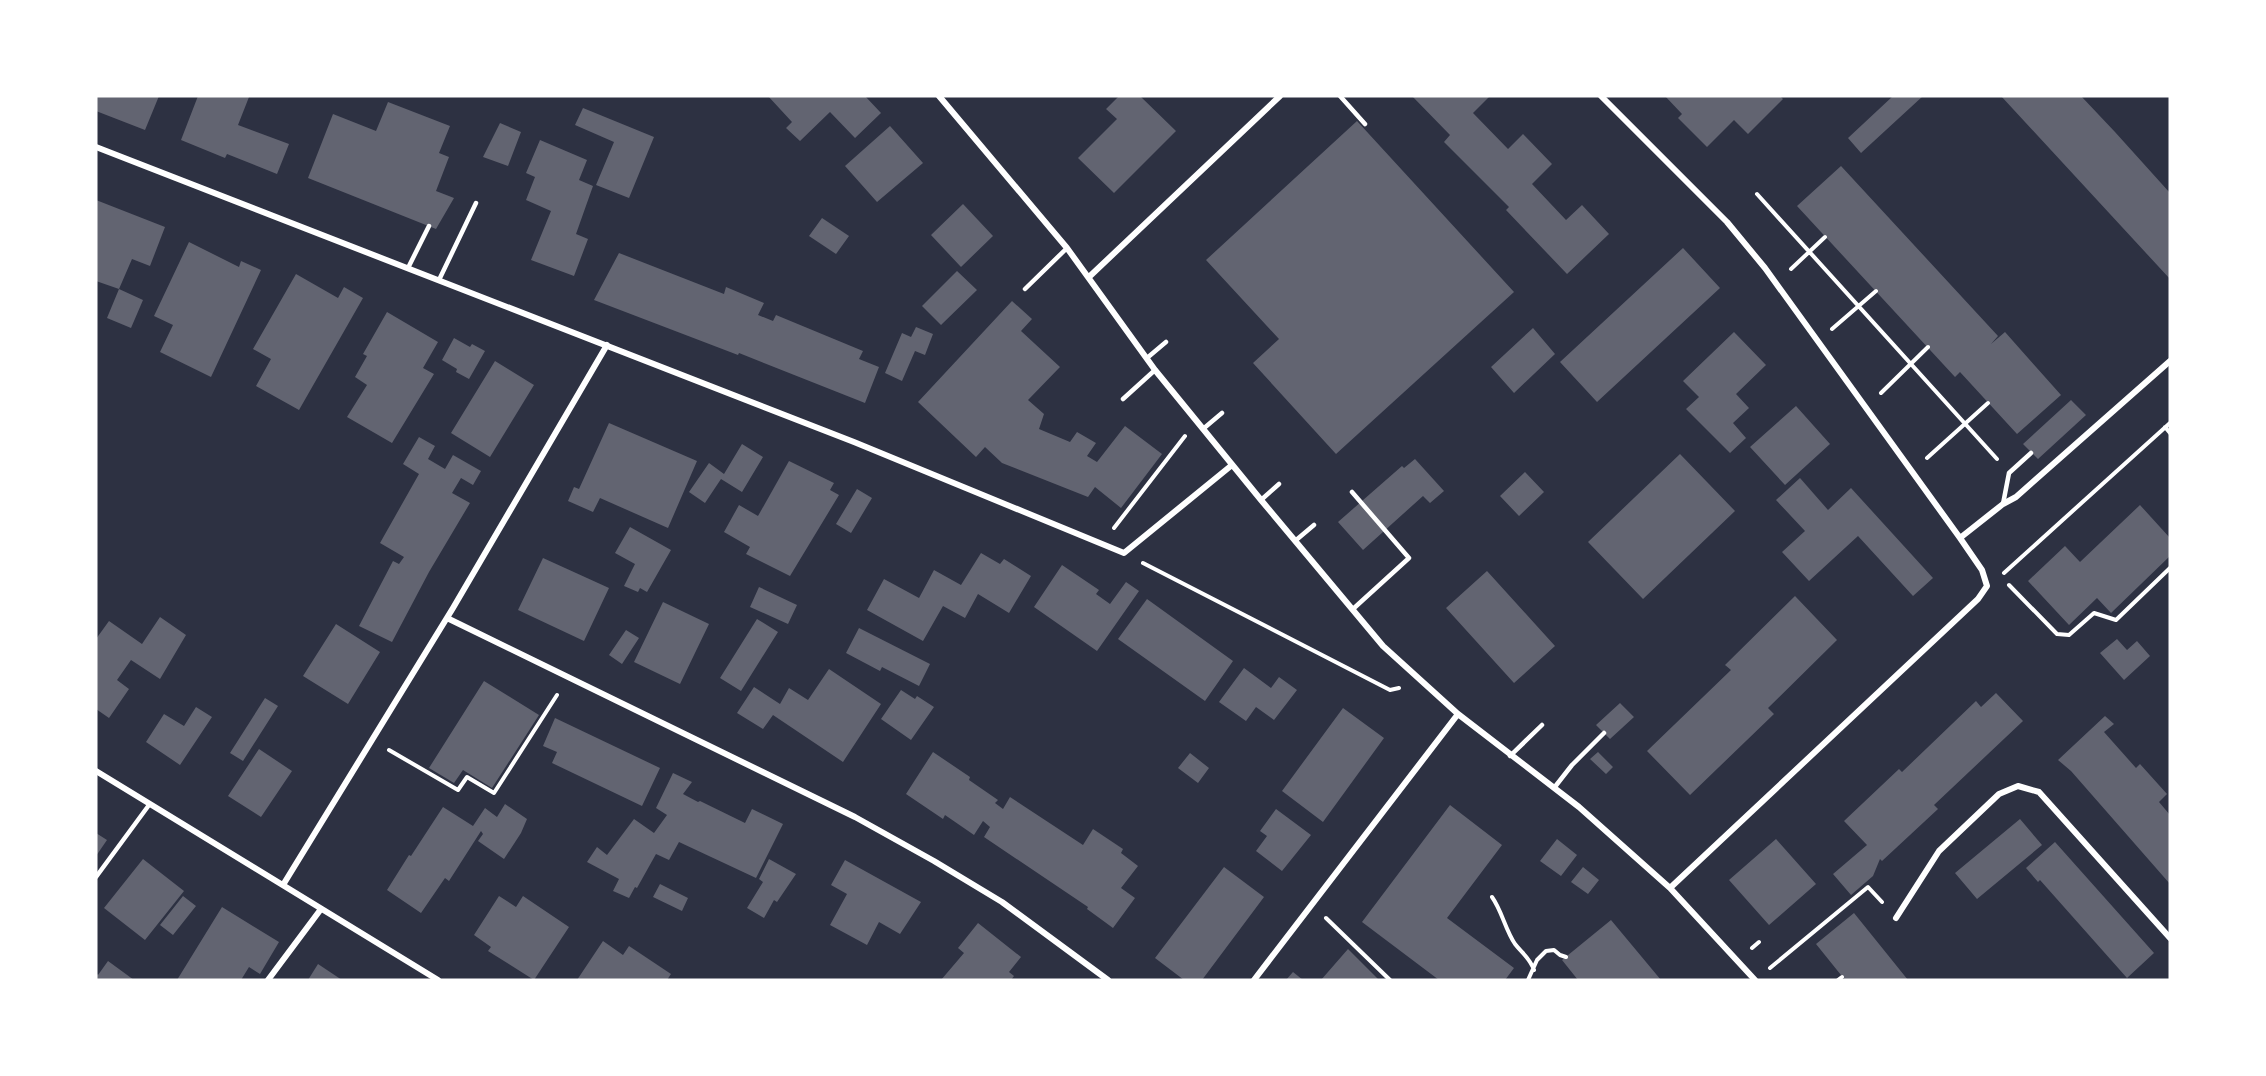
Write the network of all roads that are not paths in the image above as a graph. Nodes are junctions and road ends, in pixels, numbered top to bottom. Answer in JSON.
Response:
{"nodes":[{"id":1,"x":939,"y":96,"type":"edge"},
{"id":2,"x":1280,"y":96,"type":"edge"},
{"id":3,"x":1340,"y":96,"type":"edge"},
{"id":4,"x":1601,"y":96,"type":"edge"},
{"id":5,"x":1365,"y":124,"type":"dead end"},
{"id":6,"x":96,"y":147,"type":"edge"},
{"id":7,"x":476,"y":203,"type":"dead end"},
{"id":8,"x":429,"y":226,"type":"dead end"},
{"id":9,"x":1067,"y":248,"type":"junction"},
{"id":10,"x":408,"y":268,"type":"junction"},
{"id":11,"x":1089,"y":277,"type":"junction"},
{"id":12,"x":439,"y":280,"type":"junction"},
{"id":13,"x":1025,"y":289,"type":"dead end"},
{"id":14,"x":1166,"y":342,"type":"dead end"},
{"id":15,"x":607,"y":345,"type":"junction"},
{"id":16,"x":1147,"y":358,"type":"junction"},
{"id":17,"x":2170,"y":361,"type":"edge"},
{"id":18,"x":1155,"y":370,"type":"junction"},
{"id":19,"x":1123,"y":399,"type":"dead end"},
{"id":20,"x":1222,"y":413,"type":"dead end"},
{"id":21,"x":1203,"y":429,"type":"junction"},
{"id":22,"x":2031,"y":453,"type":"dead end"},
{"id":23,"x":1232,"y":465,"type":"junction"},
{"id":24,"x":1279,"y":484,"type":"dead end"},
{"id":25,"x":1353,"y":492,"type":"dead end"},
{"id":26,"x":1261,"y":500,"type":"junction"},
{"id":27,"x":2003,"y":504,"type":"junction"},
{"id":28,"x":1314,"y":525,"type":"dead end"},
{"id":29,"x":1960,"y":538,"type":"junction"},
{"id":30,"x":1295,"y":541,"type":"junction"},
{"id":31,"x":1353,"y":609,"type":"junction"},
{"id":32,"x":447,"y":618,"type":"junction"},
{"id":33,"x":1458,"y":714,"type":"junction"},
{"id":34,"x":1542,"y":725,"type":"dead end"},
{"id":35,"x":1604,"y":733,"type":"dead end"},
{"id":36,"x":1510,"y":756,"type":"junction"},
{"id":37,"x":96,"y":771,"type":"edge"},
{"id":38,"x":1554,"y":788,"type":"junction"},
{"id":39,"x":149,"y":805,"type":"junction"},
{"id":40,"x":96,"y":877,"type":"edge"},
{"id":41,"x":283,"y":885,"type":"junction"},
{"id":42,"x":1671,"y":888,"type":"junction"},
{"id":43,"x":321,"y":909,"type":"junction"},
{"id":44,"x":1896,"y":918,"type":"road end"},
{"id":45,"x":2170,"y":938,"type":"edge"},
{"id":46,"x":268,"y":980,"type":"edge"},
{"id":47,"x":438,"y":980,"type":"edge"},
{"id":48,"x":1108,"y":980,"type":"edge"},
{"id":49,"x":1254,"y":980,"type":"edge"},
{"id":50,"x":1755,"y":980,"type":"edge"}],
"edges":[{"from":1,"to":9,"type":"street"},
{"from":2,"to":11,"type":"street"},
{"from":3,"to":5,"type":"lane"},
{"from":4,"to":29,"type":"street"},
{"from":6,"to":10,"type":"street"},
{"from":7,"to":12,"type":"lane"},
{"from":8,"to":10,"type":"lane"},
{"from":9,"to":11,"type":"street"},
{"from":9,"to":13,"type":"lane"},
{"from":10,"to":12,"type":"street"},
{"from":11,"to":16,"type":"street"},
{"from":12,"to":15,"type":"street"},
{"from":14,"to":16,"type":"lane"},
{"from":15,"to":23,"type":"street"},
{"from":15,"to":32,"type":"street"},
{"from":16,"to":18,"type":"street"},
{"from":17,"to":27,"type":"street"},
{"from":18,"to":19,"type":"lane"},
{"from":18,"to":21,"type":"street"},
{"from":20,"to":21,"type":"lane"},
{"from":21,"to":23,"type":"street"},
{"from":22,"to":27,"type":"lane"},
{"from":23,"to":26,"type":"street"},
{"from":24,"to":26,"type":"lane"},
{"from":25,"to":31,"type":"lane"},
{"from":26,"to":30,"type":"street"},
{"from":27,"to":29,"type":"street"},
{"from":28,"to":30,"type":"lane"},
{"from":29,"to":42,"type":"street"},
{"from":30,"to":31,"type":"street"},
{"from":31,"to":33,"type":"street"},
{"from":32,"to":41,"type":"street"},
{"from":32,"to":48,"type":"street"},
{"from":33,"to":36,"type":"street"},
{"from":33,"to":49,"type":"street"},
{"from":34,"to":36,"type":"lane"},
{"from":35,"to":38,"type":"lane"},
{"from":36,"to":38,"type":"street"},
{"from":37,"to":39,"type":"street"},
{"from":38,"to":42,"type":"street"},
{"from":39,"to":40,"type":"lane"},
{"from":39,"to":41,"type":"street"},
{"from":41,"to":43,"type":"street"},
{"from":42,"to":50,"type":"street"},
{"from":43,"to":46,"type":"street"},
{"from":43,"to":47,"type":"street"},
{"from":44,"to":45,"type":"street"}]}
